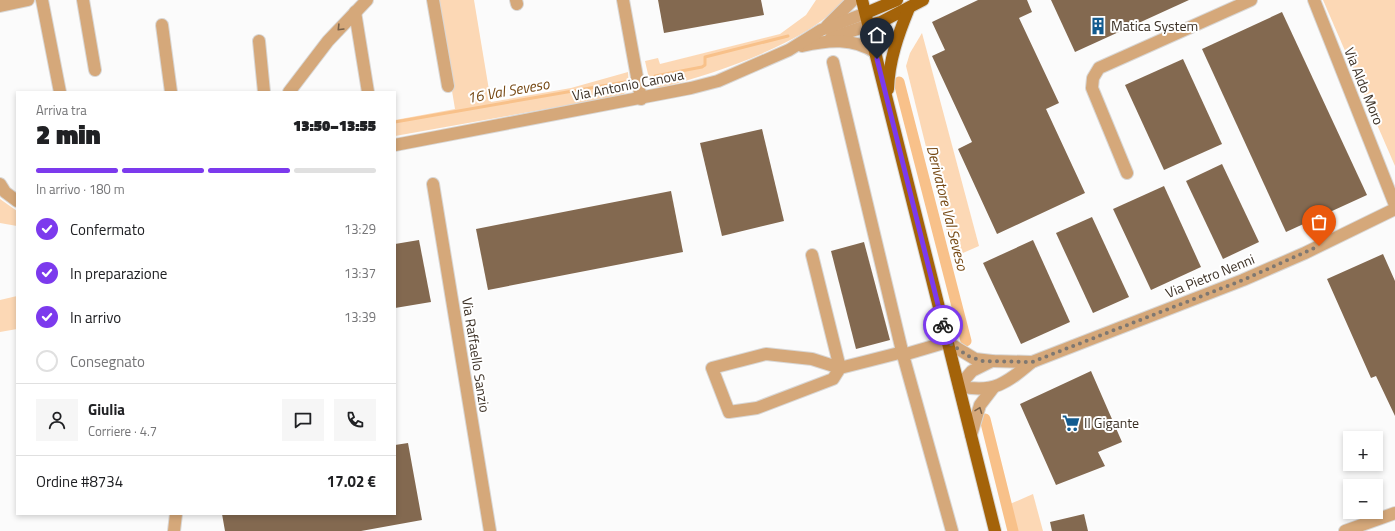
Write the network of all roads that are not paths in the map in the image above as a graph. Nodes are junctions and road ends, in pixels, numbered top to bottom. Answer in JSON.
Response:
{"nodes":[{"id":1,"x":28,"y":0,"type":"edge"},
{"id":2,"x":42,"y":0,"type":"edge"},
{"id":3,"x":83,"y":0,"type":"edge"},
{"id":4,"x":367,"y":0,"type":"edge"},
{"id":5,"x":434,"y":0,"type":"edge"},
{"id":6,"x":623,"y":0,"type":"edge"},
{"id":7,"x":853,"y":0,"type":"edge"},
{"id":8,"x":862,"y":0,"type":"edge"},
{"id":9,"x":897,"y":0,"type":"edge"},
{"id":10,"x":923,"y":0,"type":"edge"},
{"id":11,"x":1252,"y":0,"type":"edge"},
{"id":12,"x":1314,"y":0,"type":"edge"},
{"id":13,"x":0,"y":6,"type":"edge"},
{"id":14,"x":909,"y":8,"type":"junction"},
{"id":15,"x":355,"y":12,"type":"junction"},
{"id":16,"x":868,"y":19,"type":"junction"},
{"id":17,"x":162,"y":25,"type":"dead end"},
{"id":18,"x":821,"y":30,"type":"junction"},
{"id":19,"x":259,"y":41,"type":"dead end"},
{"id":20,"x":815,"y":43,"type":"junction"},
{"id":21,"x":789,"y":50,"type":"junction"},
{"id":22,"x":876,"y":53,"type":"junction"},
{"id":23,"x":833,"y":62,"type":"dead end"},
{"id":24,"x":95,"y":70,"type":"dead end"},
{"id":25,"x":448,"y":86,"type":"dead end"},
{"id":26,"x":60,"y":91,"type":"edge"},
{"id":27,"x":171,"y":91,"type":"edge"},
{"id":28,"x":264,"y":91,"type":"edge"},
{"id":29,"x":290,"y":91,"type":"edge"},
{"id":30,"x":368,"y":91,"type":"edge"},
{"id":31,"x":641,"y":99,"type":"junction"},
{"id":32,"x":888,"y":106,"type":"junction"},
{"id":33,"x":396,"y":145,"type":"edge"},
{"id":34,"x":1127,"y":173,"type":"dead end"},
{"id":35,"x":0,"y":184,"type":"edge"},
{"id":36,"x":433,"y":184,"type":"dead end"},
{"id":37,"x":16,"y":201,"type":"edge"},
{"id":38,"x":1395,"y":205,"type":"edge"},
{"id":39,"x":1395,"y":209,"type":"edge"},
{"id":40,"x":812,"y":255,"type":"dead end"},
{"id":41,"x":948,"y":342,"type":"junction"},
{"id":42,"x":903,"y":353,"type":"junction"},
{"id":43,"x":992,"y":361,"type":"junction"},
{"id":44,"x":1032,"y":362,"type":"junction"},
{"id":45,"x":840,"y":368,"type":"junction"},
{"id":46,"x":959,"y":386,"type":"junction"},
{"id":47,"x":993,"y":388,"type":"junction"},
{"id":48,"x":971,"y":435,"type":"junction"},
{"id":49,"x":1395,"y":513,"type":"edge"},
{"id":50,"x":176,"y":515,"type":"edge"},
{"id":51,"x":174,"y":531,"type":"edge"},
{"id":52,"x":490,"y":531,"type":"edge"},
{"id":53,"x":952,"y":531,"type":"edge"},
{"id":54,"x":995,"y":531,"type":"edge"},
{"id":55,"x":1344,"y":531,"type":"edge"}],
"edges":[{"from":1,"to":13,"type":"street"},
{"from":2,"to":26,"type":"street"},
{"from":3,"to":24,"type":"street"},
{"from":4,"to":15,"type":"street"},
{"from":5,"to":25,"type":"street"},
{"from":6,"to":31,"type":"street"},
{"from":7,"to":18,"type":"street","name":"Via Antonio Canova"},
{"from":8,"to":16,"type":"main road"},
{"from":9,"to":16,"type":"main road"},
{"from":10,"to":14,"type":"main road"},
{"from":11,"to":34,"type":"street"},
{"from":12,"to":38,"type":"street","name":"Via Aldo Moro"},
{"from":14,"to":16,"type":"main road"},
{"from":14,"to":32,"type":"main road"},
{"from":15,"to":29,"type":"street","one_way":true},
{"from":15,"to":30,"type":"street"},
{"from":16,"to":18,"type":"street","name":"Via Antonio Canova"},
{"from":16,"to":20,"type":"street","name":"Via Antonio Canova"},
{"from":16,"to":22,"type":"main road"},
{"from":17,"to":27,"type":"street"},
{"from":18,"to":21,"type":"street","name":"Via Antonio Canova"},
{"from":19,"to":28,"type":"street"},
{"from":20,"to":21,"type":"street","name":"Via Antonio Canova"},
{"from":20,"to":22,"type":"street","name":"Via Antonio Canova"},
{"from":21,"to":31,"type":"street","name":"Via Antonio Canova"},
{"from":22,"to":32,"type":"main road"},
{"from":23,"to":42,"type":"street"},
{"from":31,"to":33,"type":"street","name":"Via Antonio Canova"},
{"from":32,"to":41,"type":"main road"},
{"from":35,"to":37,"type":"street"},
{"from":36,"to":52,"type":"street","name":"Via Raffaello Sanzio"},
{"from":39,"to":44,"type":"street","name":"Via Pietro Nenni"},
{"from":40,"to":45,"type":"street"},
{"from":41,"to":42,"type":"street"},
{"from":41,"to":43,"type":"street","name":"Via Pietro Nenni"},
{"from":41,"to":46,"type":"main road"},
{"from":42,"to":45,"type":"street"},
{"from":42,"to":53,"type":"street"},
{"from":43,"to":44,"type":"street","name":"Via Pietro Nenni"},
{"from":43,"to":46,"type":"street","name":"Via Pietro Nenni"},
{"from":44,"to":47,"type":"street","name":"Via Pietro Nenni"},
{"from":45,"to":45,"type":"street"},
{"from":46,"to":47,"type":"street","name":"Via Pietro Nenni"},
{"from":46,"to":48,"type":"main road"},
{"from":48,"to":47,"type":"street","name":"Via Pietro Nenni","one_way":true},
{"from":48,"to":54,"type":"main road"},
{"from":49,"to":55,"type":"street"},
{"from":50,"to":51,"type":"street"}]}
